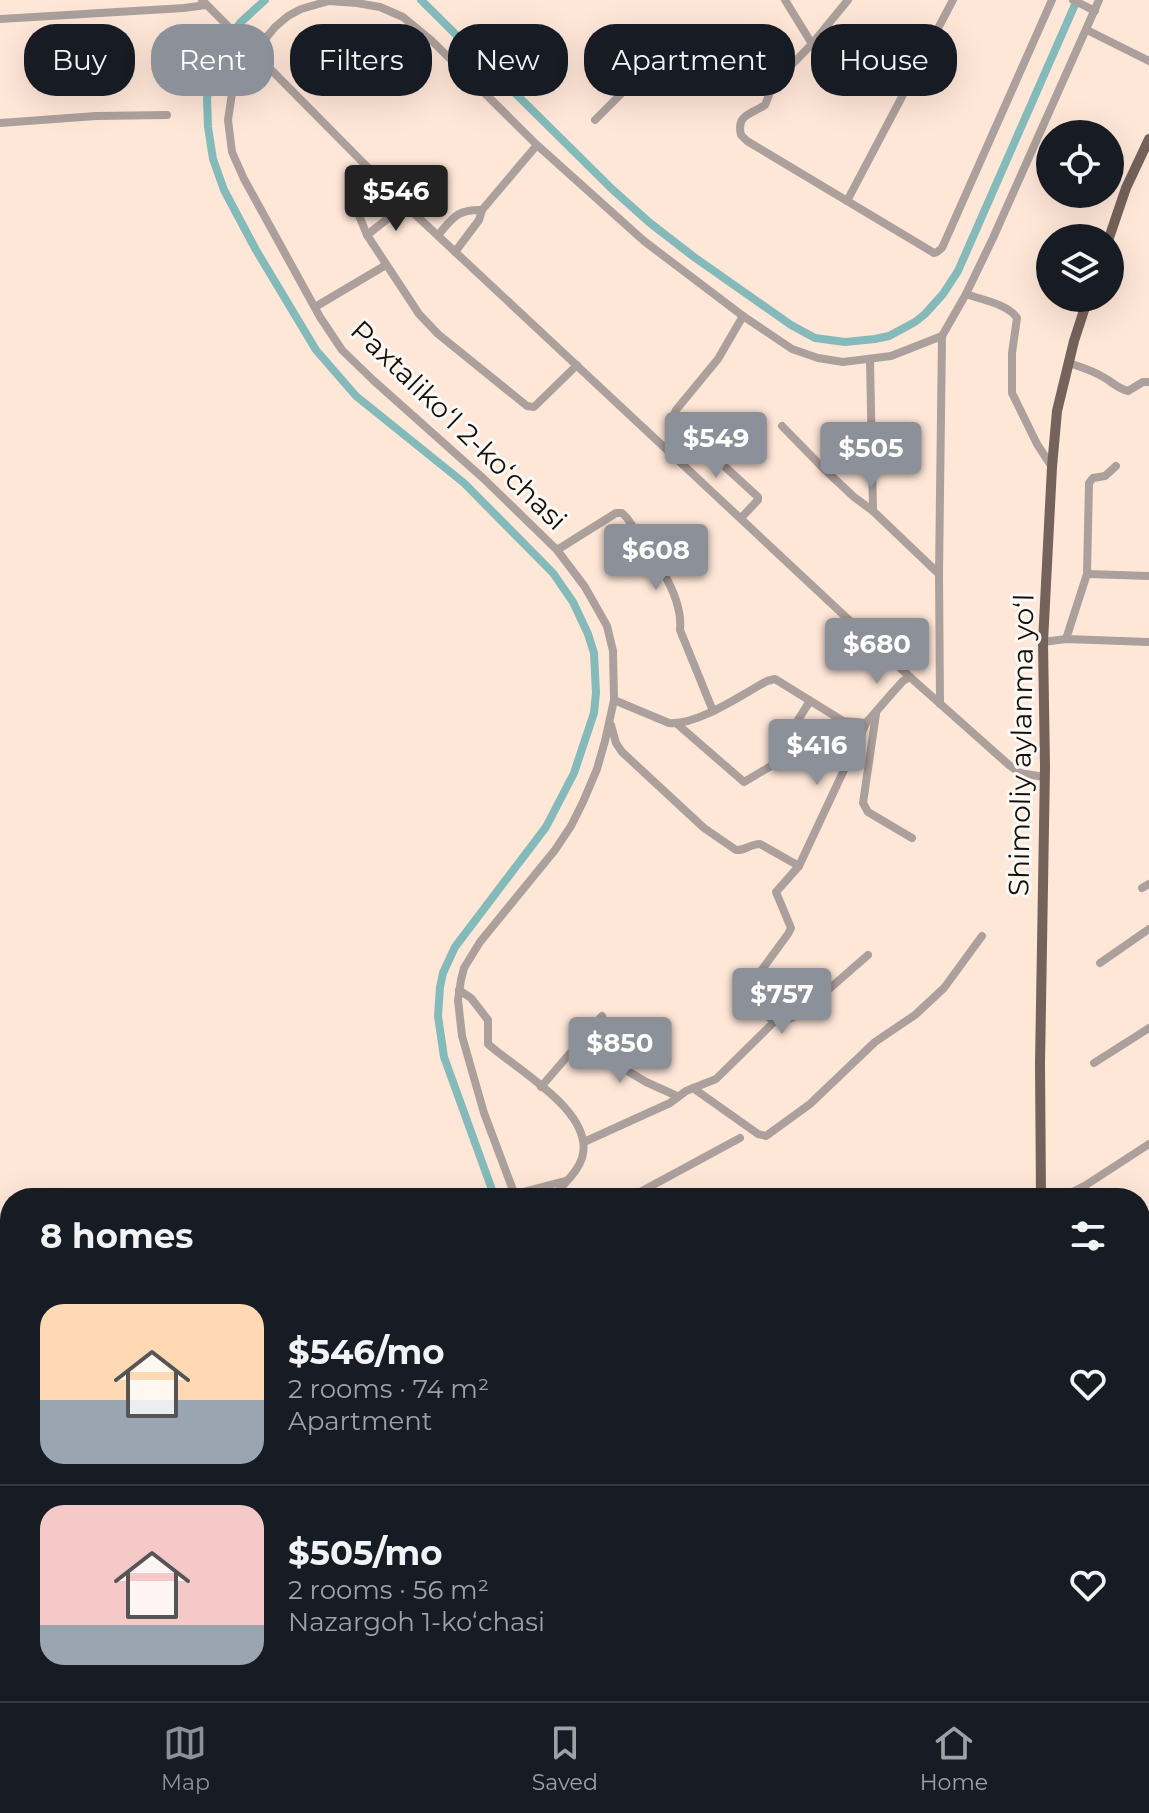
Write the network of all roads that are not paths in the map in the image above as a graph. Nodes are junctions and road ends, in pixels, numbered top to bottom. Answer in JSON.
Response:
{"nodes":[{"id":1,"x":785,"y":0,"type":"edge"},
{"id":2,"x":848,"y":0,"type":"edge"},
{"id":3,"x":953,"y":0,"type":"edge"},
{"id":4,"x":1052,"y":0,"type":"edge"},
{"id":5,"x":1073,"y":0,"type":"edge"},
{"id":6,"x":1099,"y":0,"type":"edge"},
{"id":7,"x":329,"y":1,"type":"edge"},
{"id":8,"x":204,"y":2,"type":"edge"},
{"id":9,"x":1095,"y":11,"type":"junction"},
{"id":10,"x":0,"y":19,"type":"edge"},
{"id":11,"x":225,"y":24,"type":"edge"},
{"id":12,"x":828,"y":24,"type":"edge"},
{"id":13,"x":274,"y":28,"type":"edge"},
{"id":14,"x":1087,"y":30,"type":"junction"},
{"id":15,"x":811,"y":42,"type":"edge"},
{"id":16,"x":811,"y":45,"type":"edge"},
{"id":17,"x":1149,"y":61,"type":"edge"},
{"id":18,"x":274,"y":74,"type":"edge"},
{"id":19,"x":232,"y":96,"type":"edge"},
{"id":20,"x":619,"y":96,"type":"edge"},
{"id":21,"x":167,"y":115,"type":"dead end"},
{"id":22,"x":595,"y":120,"type":"dead end"},
{"id":23,"x":0,"y":123,"type":"edge"},
{"id":24,"x":1149,"y":139,"type":"edge"},
{"id":25,"x":537,"y":145,"type":"junction"},
{"id":26,"x":375,"y":174,"type":"junction"},
{"id":27,"x":847,"y":201,"type":"junction"},
{"id":28,"x":405,"y":205,"type":"junction"},
{"id":29,"x":482,"y":210,"type":"junction"},
{"id":30,"x":1114,"y":224,"type":"edge"},
{"id":31,"x":367,"y":235,"type":"junction"},
{"id":32,"x":438,"y":235,"type":"junction"},
{"id":33,"x":455,"y":252,"type":"junction"},
{"id":34,"x":386,"y":265,"type":"junction"},
{"id":35,"x":966,"y":294,"type":"junction"},
{"id":36,"x":315,"y":307,"type":"junction"},
{"id":37,"x":1084,"y":312,"type":"edge"},
{"id":38,"x":743,"y":316,"type":"junction"},
{"id":39,"x":942,"y":336,"type":"junction"},
{"id":40,"x":870,"y":359,"type":"junction"},
{"id":41,"x":1069,"y":363,"type":"junction"},
{"id":42,"x":577,"y":365,"type":"junction"},
{"id":43,"x":1149,"y":382,"type":"edge"},
{"id":44,"x":782,"y":426,"type":"dead end"},
{"id":45,"x":699,"y":443,"type":"junction"},
{"id":46,"x":681,"y":461,"type":"junction"},
{"id":47,"x":1116,"y":466,"type":"dead end"},
{"id":48,"x":1052,"y":467,"type":"junction"},
{"id":49,"x":873,"y":511,"type":"junction"},
{"id":50,"x":741,"y":518,"type":"junction"},
{"id":51,"x":557,"y":550,"type":"junction"},
{"id":52,"x":939,"y":574,"type":"junction"},
{"id":53,"x":1087,"y":574,"type":"junction"},
{"id":54,"x":1149,"y":576,"type":"edge"},
{"id":55,"x":1066,"y":639,"type":"junction"},
{"id":56,"x":1043,"y":642,"type":"junction"},
{"id":57,"x":1149,"y":642,"type":"edge"},
{"id":58,"x":910,"y":677,"type":"junction"},
{"id":59,"x":614,"y":700,"type":"junction"},
{"id":60,"x":810,"y":701,"type":"junction"},
{"id":61,"x":940,"y":704,"type":"junction"},
{"id":62,"x":713,"y":711,"type":"junction"},
{"id":63,"x":876,"y":713,"type":"junction"},
{"id":64,"x":610,"y":721,"type":"junction"},
{"id":65,"x":676,"y":723,"type":"junction"},
{"id":66,"x":866,"y":723,"type":"junction"},
{"id":67,"x":1044,"y":777,"type":"junction"},
{"id":68,"x":912,"y":838,"type":"dead end"},
{"id":69,"x":799,"y":866,"type":"junction"},
{"id":70,"x":1149,"y":929,"type":"edge"},
{"id":71,"x":982,"y":936,"type":"dead end"},
{"id":72,"x":868,"y":955,"type":"dead end"},
{"id":73,"x":1100,"y":963,"type":"dead end"},
{"id":74,"x":459,"y":990,"type":"junction"},
{"id":75,"x":602,"y":1016,"type":"dead end"},
{"id":76,"x":774,"y":1022,"type":"junction"},
{"id":77,"x":1149,"y":1028,"type":"edge"},
{"id":78,"x":583,"y":1040,"type":"junction"},
{"id":79,"x":1094,"y":1063,"type":"dead end"},
{"id":80,"x":541,"y":1087,"type":"junction"},
{"id":81,"x":693,"y":1088,"type":"junction"},
{"id":82,"x":674,"y":1100,"type":"junction"},
{"id":83,"x":740,"y":1138,"type":"dead end"},
{"id":84,"x":584,"y":1142,"type":"junction"},
{"id":85,"x":1149,"y":1144,"type":"edge"},
{"id":86,"x":567,"y":1181,"type":"junction"},
{"id":87,"x":513,"y":1188,"type":"edge"},
{"id":88,"x":543,"y":1188,"type":"edge"},
{"id":89,"x":561,"y":1188,"type":"edge"},
{"id":90,"x":648,"y":1188,"type":"edge"},
{"id":91,"x":1041,"y":1188,"type":"edge"},
{"id":92,"x":1080,"y":1188,"type":"edge"}],
"edges":[{"from":1,"to":15,"type":"street"},
{"from":2,"to":12,"type":"street"},
{"from":3,"to":27,"type":"street"},
{"from":4,"to":27,"type":"street"},
{"from":5,"to":9,"type":"street"},
{"from":6,"to":9,"type":"street"},
{"from":7,"to":13,"type":"street","name":"Paxtalikoʻl 2-koʻchasi"},
{"from":7,"to":25,"type":"street"},
{"from":8,"to":10,"type":"street"},
{"from":8,"to":11,"type":"street"},
{"from":9,"to":14,"type":"street"},
{"from":14,"to":17,"type":"street"},
{"from":14,"to":35,"type":"street"},
{"from":16,"to":27,"type":"street"},
{"from":18,"to":26,"type":"street"},
{"from":19,"to":36,"type":"street","name":"Paxtalikoʻl 2-koʻchasi"},
{"from":20,"to":22,"type":"street"},
{"from":21,"to":23,"type":"street"},
{"from":24,"to":30,"type":"main road"},
{"from":25,"to":29,"type":"street"},
{"from":25,"to":38,"type":"street"},
{"from":26,"to":28,"type":"street"},
{"from":26,"to":31,"type":"street"},
{"from":28,"to":31,"type":"street"},
{"from":28,"to":32,"type":"street"},
{"from":29,"to":32,"type":"street"},
{"from":29,"to":33,"type":"street"},
{"from":31,"to":34,"type":"street"},
{"from":32,"to":33,"type":"street"},
{"from":33,"to":42,"type":"street"},
{"from":34,"to":36,"type":"street"},
{"from":34,"to":42,"type":"street"},
{"from":35,"to":39,"type":"street"},
{"from":35,"to":48,"type":"street"},
{"from":36,"to":51,"type":"street","name":"Paxtalikoʻl 2-koʻchasi"},
{"from":37,"to":41,"type":"main road","name":"Shimoliy aylanma yoʻl"},
{"from":38,"to":40,"type":"street"},
{"from":38,"to":45,"type":"street"},
{"from":39,"to":40,"type":"street"},
{"from":39,"to":52,"type":"street"},
{"from":40,"to":49,"type":"street"},
{"from":41,"to":43,"type":"street"},
{"from":41,"to":48,"type":"main road","name":"Shimoliy aylanma yoʻl"},
{"from":42,"to":46,"type":"street"},
{"from":44,"to":49,"type":"street"},
{"from":45,"to":46,"type":"street"},
{"from":45,"to":50,"type":"street"},
{"from":46,"to":50,"type":"street"},
{"from":47,"to":53,"type":"street"},
{"from":48,"to":56,"type":"main road","name":"Shimoliy aylanma yoʻl"},
{"from":49,"to":52,"type":"street"},
{"from":50,"to":58,"type":"street"},
{"from":51,"to":59,"type":"street","name":"Paxtalikoʻl 2-koʻchasi"},
{"from":51,"to":62,"type":"street"},
{"from":52,"to":61,"type":"street"},
{"from":53,"to":54,"type":"street"},
{"from":53,"to":55,"type":"street"},
{"from":55,"to":56,"type":"street"},
{"from":55,"to":57,"type":"street"},
{"from":56,"to":67,"type":"main road","name":"Shimoliy aylanma yoʻl"},
{"from":58,"to":61,"type":"street"},
{"from":58,"to":63,"type":"street"},
{"from":59,"to":64,"type":"street","name":"Paxtalikoʻl 2-koʻchasi"},
{"from":59,"to":65,"type":"street"},
{"from":60,"to":62,"type":"street"},
{"from":60,"to":65,"type":"street"},
{"from":60,"to":66,"type":"street"},
{"from":61,"to":67,"type":"street"},
{"from":62,"to":65,"type":"street"},
{"from":63,"to":66,"type":"street"},
{"from":63,"to":68,"type":"street"},
{"from":64,"to":69,"type":"street"},
{"from":64,"to":74,"type":"street","name":"Paxtalikoʻl 2-koʻchasi"},
{"from":66,"to":69,"type":"street"},
{"from":67,"to":91,"type":"main road","name":"Shimoliy aylanma yoʻl"},
{"from":69,"to":76,"type":"street"},
{"from":70,"to":73,"type":"street"},
{"from":71,"to":81,"type":"street"},
{"from":72,"to":76,"type":"street"},
{"from":74,"to":80,"type":"street"},
{"from":74,"to":87,"type":"street"},
{"from":75,"to":78,"type":"street"},
{"from":76,"to":81,"type":"street"},
{"from":77,"to":79,"type":"street"},
{"from":78,"to":80,"type":"street"},
{"from":78,"to":82,"type":"street"},
{"from":80,"to":84,"type":"street"},
{"from":81,"to":82,"type":"street"},
{"from":82,"to":84,"type":"street"},
{"from":83,"to":90,"type":"street"},
{"from":84,"to":86,"type":"street"},
{"from":85,"to":92,"type":"street"},
{"from":86,"to":88,"type":"street"},
{"from":86,"to":89,"type":"street"}]}
